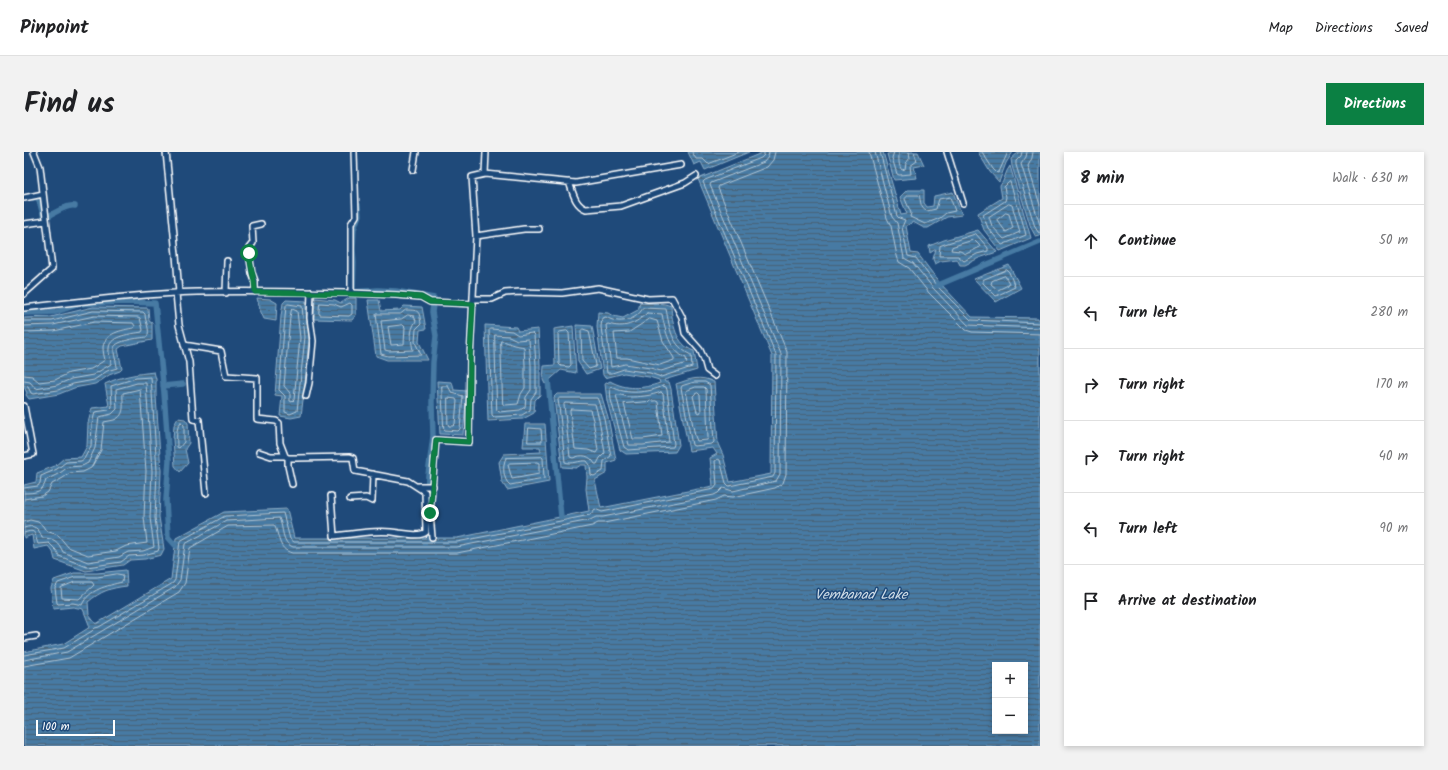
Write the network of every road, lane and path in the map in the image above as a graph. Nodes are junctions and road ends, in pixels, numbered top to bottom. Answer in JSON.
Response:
{"nodes":[{"id":1,"x":34,"y":152,"type":"edge"},
{"id":2,"x":166,"y":152,"type":"edge"},
{"id":3,"x":354,"y":152,"type":"edge"},
{"id":4,"x":416,"y":152,"type":"edge"},
{"id":5,"x":486,"y":152,"type":"edge"},
{"id":6,"x":947,"y":152,"type":"edge"},
{"id":7,"x":681,"y":166,"type":"dead end"},
{"id":8,"x":413,"y":170,"type":"dead end"},
{"id":9,"x":485,"y":174,"type":"junction"},
{"id":10,"x":696,"y":176,"type":"dead end"},
{"id":11,"x":569,"y":182,"type":"junction"},
{"id":12,"x":43,"y":194,"type":"junction"},
{"id":13,"x":24,"y":198,"type":"edge"},
{"id":14,"x":963,"y":203,"type":"dead end"},
{"id":15,"x":46,"y":218,"type":"junction"},
{"id":16,"x":24,"y":224,"type":"edge"},
{"id":17,"x":261,"y":224,"type":"dead end"},
{"id":18,"x":539,"y":229,"type":"dead end"},
{"id":19,"x":476,"y":236,"type":"junction"},
{"id":20,"x":227,"y":261,"type":"dead end"},
{"id":21,"x":255,"y":292,"type":"junction"},
{"id":22,"x":310,"y":292,"type":"junction"},
{"id":23,"x":177,"y":293,"type":"junction"},
{"id":24,"x":226,"y":293,"type":"junction"},
{"id":25,"x":351,"y":293,"type":"junction"},
{"id":26,"x":24,"y":294,"type":"edge"},
{"id":27,"x":473,"y":301,"type":"junction"},
{"id":28,"x":24,"y":308,"type":"edge"},
{"id":29,"x":184,"y":345,"type":"junction"},
{"id":30,"x":715,"y":376,"type":"dead end"},
{"id":31,"x":306,"y":396,"type":"dead end"},
{"id":32,"x":24,"y":406,"type":"edge"},
{"id":33,"x":259,"y":452,"type":"dead end"},
{"id":34,"x":24,"y":456,"type":"edge"},
{"id":35,"x":287,"y":457,"type":"junction"},
{"id":36,"x":373,"y":474,"type":"junction"},
{"id":37,"x":292,"y":484,"type":"dead end"},
{"id":38,"x":417,"y":486,"type":"junction"},
{"id":39,"x":432,"y":486,"type":"junction"},
{"id":40,"x":206,"y":493,"type":"dead end"},
{"id":41,"x":331,"y":496,"type":"dead end"},
{"id":42,"x":350,"y":499,"type":"dead end"},
{"id":43,"x":432,"y":537,"type":"dead end"},
{"id":44,"x":36,"y":636,"type":"dead end"},
{"id":45,"x":24,"y":638,"type":"edge"}],
"edges":[{"from":1,"to":12,"type":"street"},
{"from":2,"to":23,"type":"street"},
{"from":3,"to":25,"type":"street"},
{"from":4,"to":8,"type":"street"},
{"from":5,"to":9,"type":"street"},
{"from":6,"to":14,"type":"street"},
{"from":7,"to":11,"type":"street"},
{"from":9,"to":11,"type":"street"},
{"from":9,"to":19,"type":"street"},
{"from":10,"to":11,"type":"street"},
{"from":12,"to":13,"type":"street"},
{"from":12,"to":15,"type":"street"},
{"from":15,"to":16,"type":"street"},
{"from":15,"to":26,"type":"street"},
{"from":17,"to":21,"type":"street"},
{"from":18,"to":19,"type":"street"},
{"from":19,"to":27,"type":"street"},
{"from":20,"to":24,"type":"street"},
{"from":21,"to":22,"type":"street"},
{"from":21,"to":24,"type":"street"},
{"from":22,"to":25,"type":"street"},
{"from":22,"to":31,"type":"street"},
{"from":23,"to":24,"type":"street"},
{"from":23,"to":28,"type":"street"},
{"from":23,"to":29,"type":"street"},
{"from":25,"to":27,"type":"street"},
{"from":27,"to":30,"type":"street"},
{"from":27,"to":39,"type":"street"},
{"from":29,"to":35,"type":"street"},
{"from":29,"to":40,"type":"street"},
{"from":32,"to":34,"type":"street"},
{"from":33,"to":35,"type":"street"},
{"from":35,"to":36,"type":"street"},
{"from":35,"to":37,"type":"street"},
{"from":36,"to":38,"type":"street"},
{"from":36,"to":42,"type":"street"},
{"from":38,"to":39,"type":"street"},
{"from":38,"to":41,"type":"street"},
{"from":39,"to":43,"type":"street"},
{"from":44,"to":45,"type":"street"}]}
